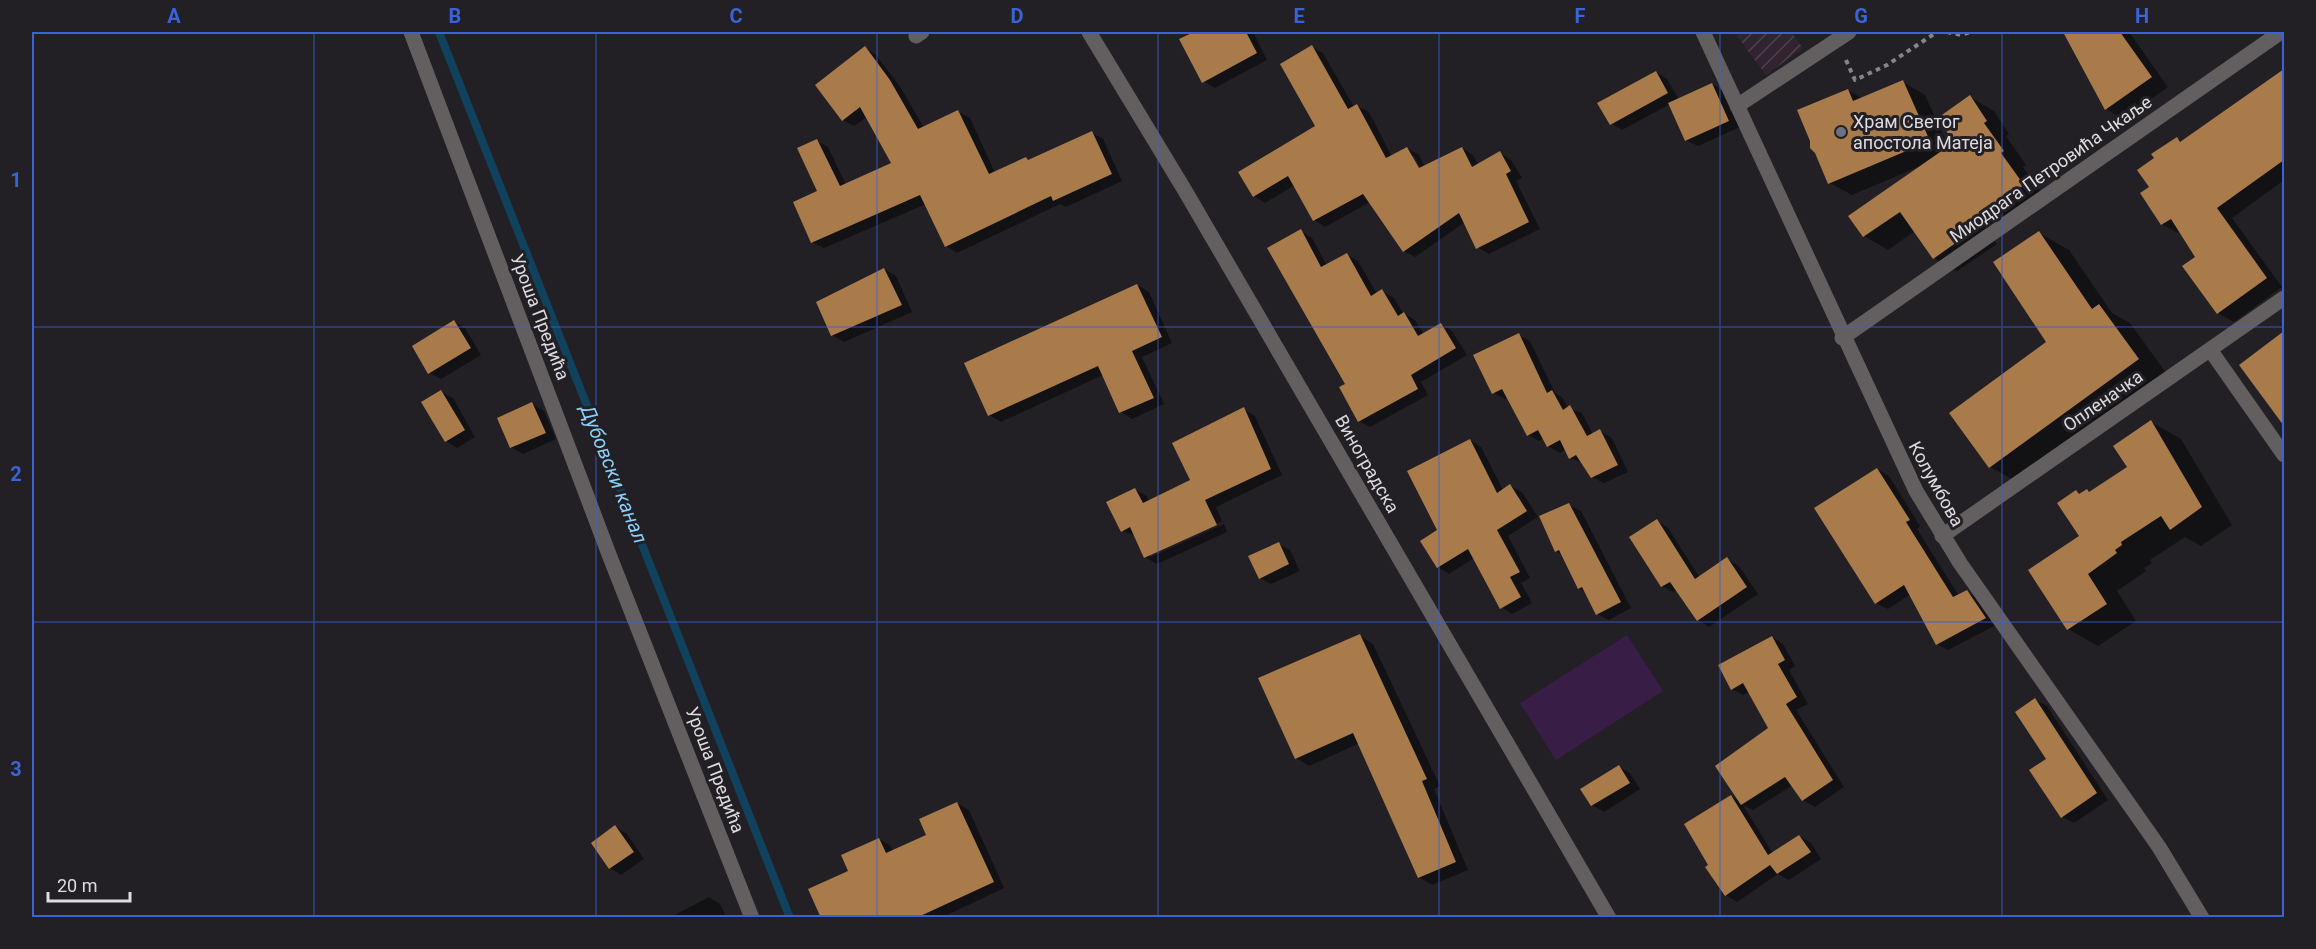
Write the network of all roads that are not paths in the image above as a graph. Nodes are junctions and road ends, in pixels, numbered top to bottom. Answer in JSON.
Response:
{"nodes":[{"id":1,"x":411,"y":32,"type":"edge"},
{"id":2,"x":1089,"y":32,"type":"edge"},
{"id":3,"x":1703,"y":32,"type":"edge"},
{"id":4,"x":2281,"y":32,"type":"edge"},
{"id":5,"x":1843,"y":36,"type":"edge"},
{"id":6,"x":1737,"y":106,"type":"junction"},
{"id":7,"x":2284,"y":298,"type":"edge"},
{"id":8,"x":1842,"y":338,"type":"junction"},
{"id":9,"x":2211,"y":351,"type":"junction"},
{"id":10,"x":2284,"y":455,"type":"edge"},
{"id":11,"x":1942,"y":536,"type":"junction"},
{"id":12,"x":752,"y":918,"type":"edge"},
{"id":13,"x":1609,"y":918,"type":"edge"},
{"id":14,"x":2202,"y":918,"type":"edge"}],
"edges":[{"from":1,"to":12,"type":"street","name":"Уроша Предића"},
{"from":2,"to":13,"type":"street","name":"Виноградска"},
{"from":3,"to":6,"type":"street","name":"Колумбова"},
{"from":4,"to":8,"type":"street","name":"Миодрага Петровића Чкаље"},
{"from":5,"to":6,"type":"street"},
{"from":6,"to":8,"type":"street","name":"Колумбова"},
{"from":7,"to":9,"type":"street","name":"Опленачка"},
{"from":8,"to":11,"type":"street","name":"Колумбова"},
{"from":9,"to":10,"type":"street"},
{"from":9,"to":11,"type":"street","name":"Опленачка"},
{"from":11,"to":14,"type":"street","name":"Колумбова"}]}
